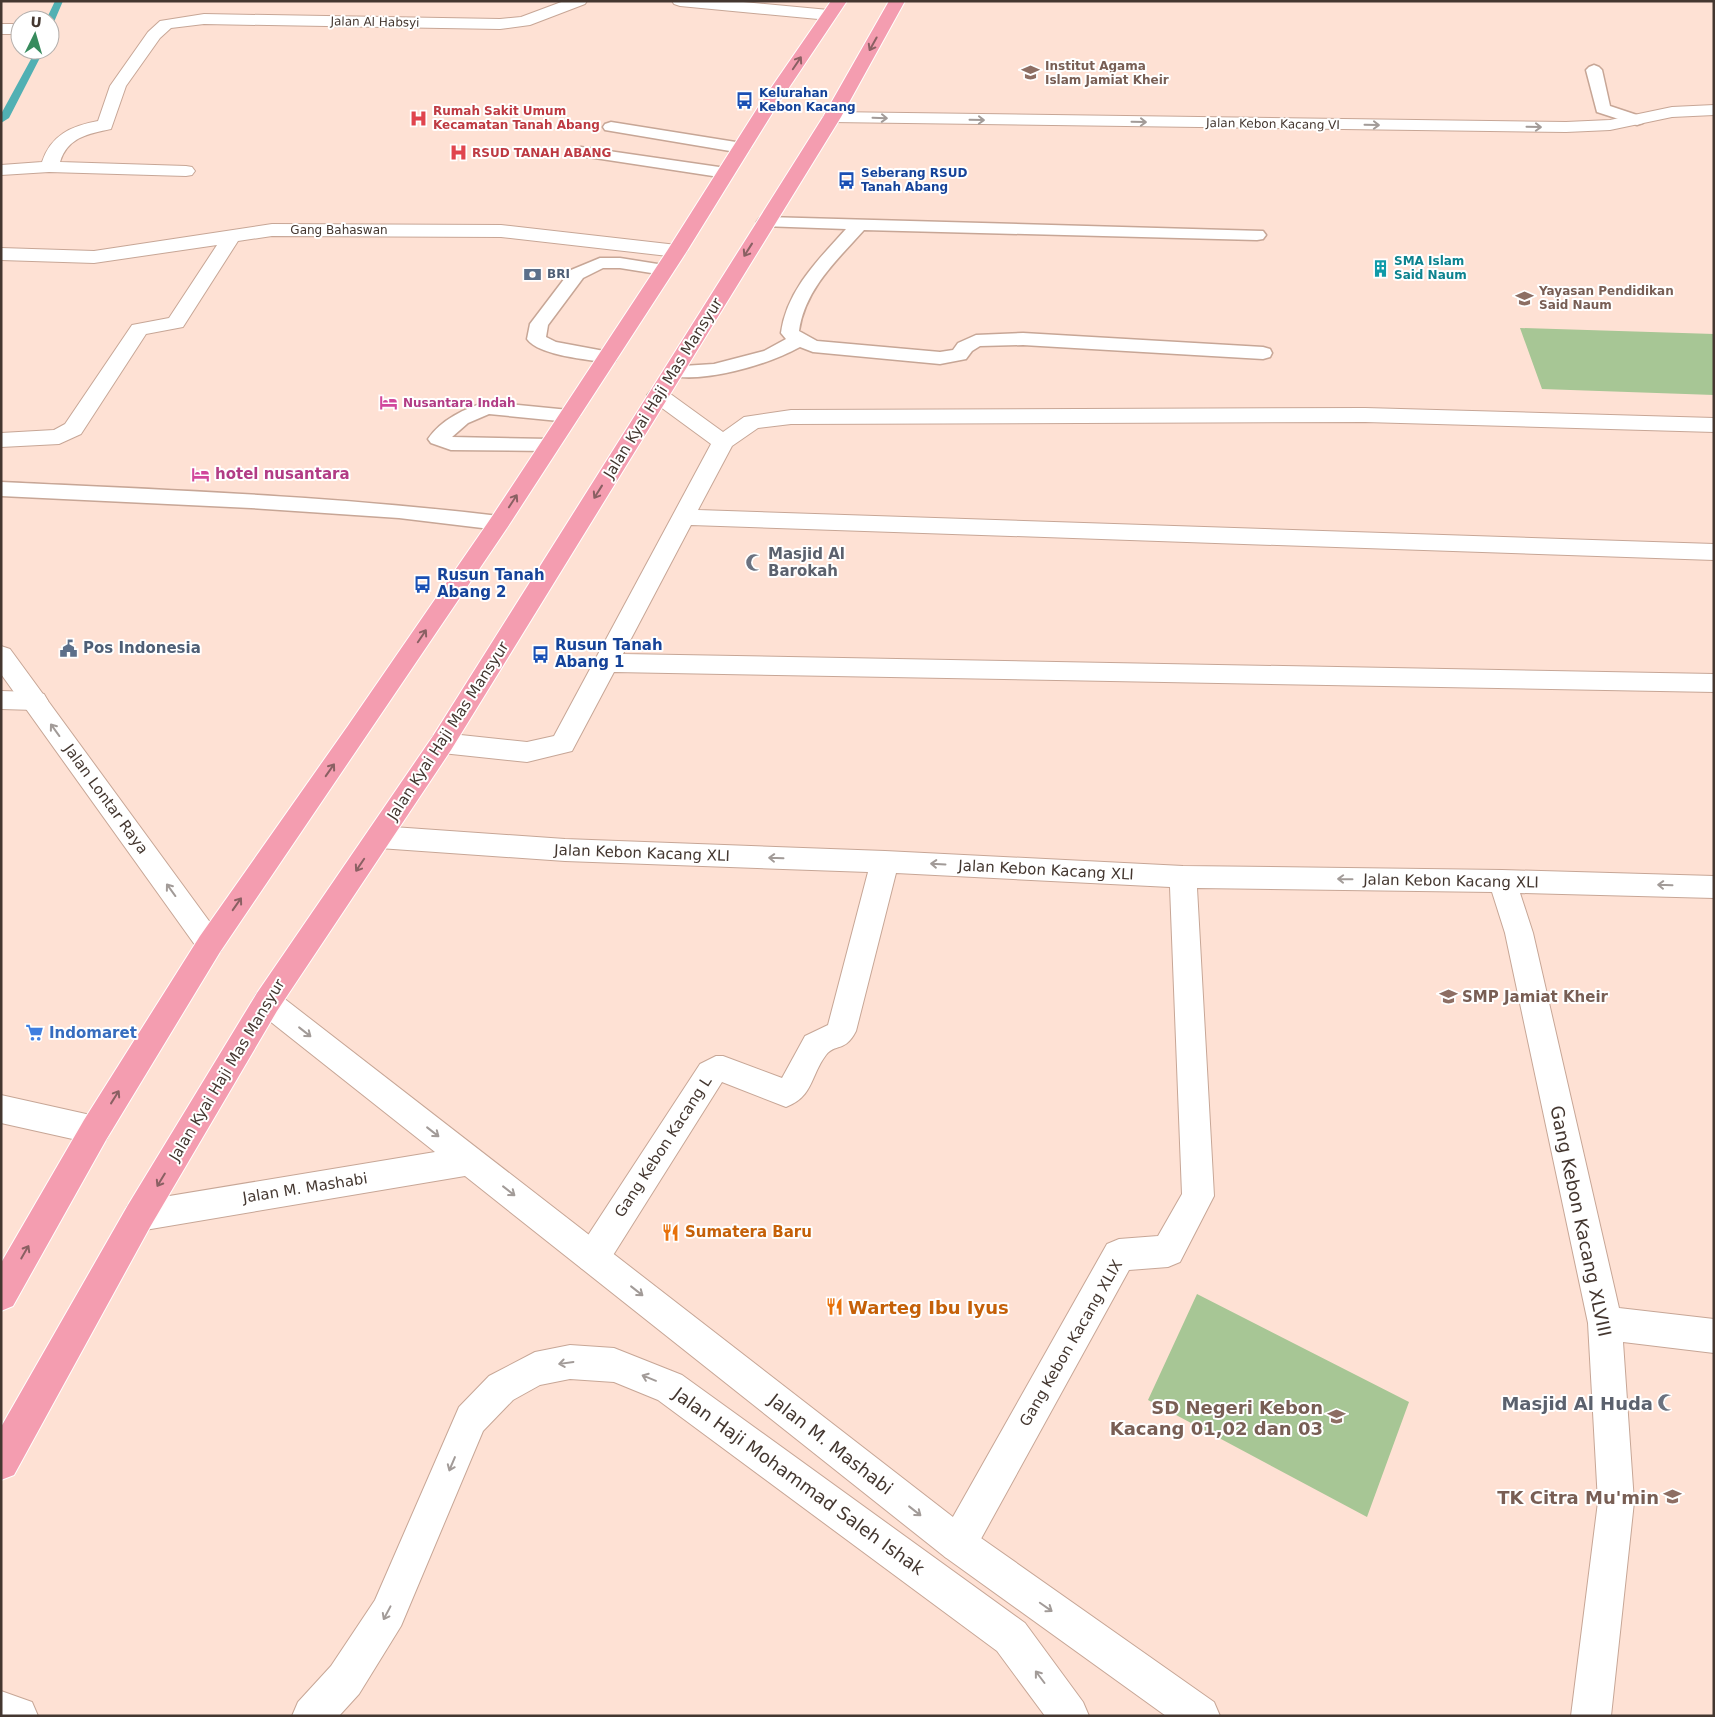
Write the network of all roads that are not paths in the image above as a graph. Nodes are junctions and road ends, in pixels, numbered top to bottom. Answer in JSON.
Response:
{"nodes":[{"id":1,"x":579,"y":1,"type":"edge"},
{"id":2,"x":680,"y":1,"type":"edge"},
{"id":3,"x":897,"y":1,"type":"edge"},
{"id":4,"x":834,"y":8,"type":"edge"},
{"id":5,"x":1594,"y":70,"type":"dead end"},
{"id":6,"x":1714,"y":110,"type":"edge"},
{"id":7,"x":832,"y":117,"type":"junction"},
{"id":8,"x":1637,"y":120,"type":"junction"},
{"id":9,"x":611,"y":127,"type":"dead end"},
{"id":10,"x":742,"y":148,"type":"junction"},
{"id":11,"x":580,"y":152,"type":"dead end"},
{"id":12,"x":48,"y":167,"type":"junction"},
{"id":13,"x":1,"y":170,"type":"edge"},
{"id":14,"x":186,"y":171,"type":"dead end"},
{"id":15,"x":726,"y":172,"type":"junction"},
{"id":16,"x":766,"y":222,"type":"junction"},
{"id":17,"x":859,"y":225,"type":"junction"},
{"id":18,"x":1257,"y":235,"type":"dead end"},
{"id":19,"x":232,"y":236,"type":"junction"},
{"id":20,"x":677,"y":251,"type":"junction"},
{"id":21,"x":1,"y":254,"type":"edge"},
{"id":22,"x":664,"y":270,"type":"junction"},
{"id":23,"x":799,"y":340,"type":"junction"},
{"id":24,"x":1263,"y":353,"type":"dead end"},
{"id":25,"x":608,"y":357,"type":"junction"},
{"id":26,"x":674,"y":371,"type":"junction"},
{"id":27,"x":658,"y":395,"type":"junction"},
{"id":28,"x":569,"y":416,"type":"junction"},
{"id":29,"x":1714,"y":424,"type":"edge"},
{"id":30,"x":1,"y":440,"type":"edge"},
{"id":31,"x":723,"y":442,"type":"junction"},
{"id":32,"x":550,"y":445,"type":"junction"},
{"id":33,"x":1,"y":490,"type":"edge"},
{"id":34,"x":684,"y":517,"type":"junction"},
{"id":35,"x":499,"y":523,"type":"junction"},
{"id":36,"x":1714,"y":552,"type":"edge"},
{"id":37,"x":1,"y":656,"type":"edge"},
{"id":38,"x":607,"y":663,"type":"junction"},
{"id":39,"x":1714,"y":684,"type":"edge"},
{"id":40,"x":1,"y":700,"type":"edge"},
{"id":41,"x":35,"y":701,"type":"junction"},
{"id":42,"x":442,"y":744,"type":"junction"},
{"id":43,"x":379,"y":837,"type":"junction"},
{"id":44,"x":885,"y":862,"type":"junction"},
{"id":45,"x":1183,"y":877,"type":"junction"},
{"id":46,"x":1502,"y":881,"type":"junction"},
{"id":47,"x":1714,"y":887,"type":"edge"},
{"id":48,"x":210,"y":944,"type":"junction"},
{"id":49,"x":267,"y":1002,"type":"junction"},
{"id":50,"x":1,"y":1109,"type":"edge"},
{"id":51,"x":95,"y":1130,"type":"junction"},
{"id":52,"x":470,"y":1161,"type":"junction"},
{"id":53,"x":139,"y":1216,"type":"junction"},
{"id":54,"x":592,"y":1257,"type":"junction"},
{"id":55,"x":1,"y":1295,"type":"edge"},
{"id":56,"x":1605,"y":1323,"type":"junction"},
{"id":57,"x":1714,"y":1336,"type":"edge"},
{"id":58,"x":1,"y":1462,"type":"edge"},
{"id":59,"x":958,"y":1544,"type":"junction"},
{"id":60,"x":1,"y":1711,"type":"edge"},
{"id":61,"x":18,"y":1716,"type":"edge"},
{"id":62,"x":312,"y":1716,"type":"edge"},
{"id":63,"x":1070,"y":1716,"type":"edge"},
{"id":64,"x":1200,"y":1716,"type":"edge"},
{"id":65,"x":1591,"y":1716,"type":"edge"}],
"edges":[{"from":1,"to":12,"type":"street","name":"Jalan Al Habsyi"},
{"from":2,"to":4,"type":"street"},
{"from":3,"to":7,"type":"main road","name":"Jalan Kyai Haji Mas Mansyur","one_way":true},
{"from":10,"to":4,"type":"main road","one_way":true},
{"from":5,"to":8,"type":"lane"},
{"from":6,"to":8,"type":"street","name":"Jalan Kebon Kacang VI"},
{"from":7,"to":8,"type":"street","name":"Jalan Kebon Kacang VI","one_way":true},
{"from":7,"to":16,"type":"main road","name":"Jalan Kyai Haji Mas Mansyur"},
{"from":9,"to":10,"type":"lane"},
{"from":10,"to":15,"type":"main road"},
{"from":11,"to":15,"type":"lane"},
{"from":12,"to":13,"type":"street"},
{"from":12,"to":14,"type":"street"},
{"from":15,"to":20,"type":"main road"},
{"from":16,"to":17,"type":"lane"},
{"from":16,"to":26,"type":"main road","name":"Jalan Kyai Haji Mas Mansyur","one_way":true},
{"from":17,"to":18,"type":"lane"},
{"from":17,"to":23,"type":"lane"},
{"from":19,"to":20,"type":"street","name":"Gang Bahaswan"},
{"from":19,"to":21,"type":"street","name":"Gang Bahaswan"},
{"from":19,"to":30,"type":"street"},
{"from":20,"to":22,"type":"main road"},
{"from":22,"to":25,"type":"main road"},
{"from":22,"to":25,"type":"lane"},
{"from":23,"to":24,"type":"lane"},
{"from":23,"to":26,"type":"lane"},
{"from":25,"to":28,"type":"main road"},
{"from":26,"to":27,"type":"main road","name":"Jalan Kyai Haji Mas Mansyur"},
{"from":27,"to":31,"type":"street"},
{"from":27,"to":42,"type":"main road","name":"Jalan Kyai Haji Mas Mansyur","one_way":true},
{"from":28,"to":32,"type":"main road"},
{"from":28,"to":32,"type":"lane"},
{"from":29,"to":31,"type":"street"},
{"from":31,"to":34,"type":"street"},
{"from":35,"to":32,"type":"main road","one_way":true},
{"from":33,"to":35,"type":"lane"},
{"from":34,"to":36,"type":"street"},
{"from":34,"to":38,"type":"street"},
{"from":48,"to":35,"type":"main road","one_way":true},
{"from":37,"to":41,"type":"street","name":"Jalan Lontar Raya"},
{"from":38,"to":39,"type":"street"},
{"from":38,"to":42,"type":"street"},
{"from":40,"to":41,"type":"street"},
{"from":48,"to":41,"type":"street","name":"Jalan Lontar Raya","one_way":true},
{"from":42,"to":43,"type":"main road","name":"Jalan Kyai Haji Mas Mansyur"},
{"from":44,"to":43,"type":"street","name":"Jalan Kebon Kacang XLI","one_way":true},
{"from":43,"to":49,"type":"main road","name":"Jalan Kyai Haji Mas Mansyur","one_way":true},
{"from":45,"to":44,"type":"street","name":"Jalan Kebon Kacang XLI","one_way":true},
{"from":44,"to":54,"type":"street","name":"Gang Kebon Kacang L"},
{"from":46,"to":45,"type":"street","name":"Jalan Kebon Kacang XLI","one_way":true},
{"from":45,"to":59,"type":"street","name":"Gang Kebon Kacang XLIX"},
{"from":47,"to":46,"type":"street","name":"Jalan Kebon Kacang XLI","one_way":true},
{"from":46,"to":56,"type":"street","name":"Gang Kebon Kacang XLVIII"},
{"from":51,"to":48,"type":"main road","one_way":true},
{"from":49,"to":52,"type":"street","name":"Jalan M. Mashabi","one_way":true},
{"from":49,"to":53,"type":"main road","name":"Jalan Kyai Haji Mas Mansyur","one_way":true},
{"from":50,"to":51,"type":"street"},
{"from":55,"to":51,"type":"main road","one_way":true},
{"from":52,"to":53,"type":"street","name":"Jalan M. Mashabi"},
{"from":52,"to":54,"type":"street","name":"Jalan M. Mashabi","one_way":true},
{"from":53,"to":58,"type":"main road","name":"Jalan Kyai Haji Mas Mansyur"},
{"from":54,"to":59,"type":"street","name":"Jalan M. Mashabi","one_way":true},
{"from":56,"to":57,"type":"street"},
{"from":56,"to":65,"type":"street","name":"Gang Kebon Kacang XLVIII"},
{"from":59,"to":64,"type":"street","name":"Jalan M. Mashabi","one_way":true},
{"from":60,"to":61,"type":"street"},
{"from":63,"to":62,"type":"street","name":"Jalan Haji Mohammad Saleh Ishak","one_way":true}]}
